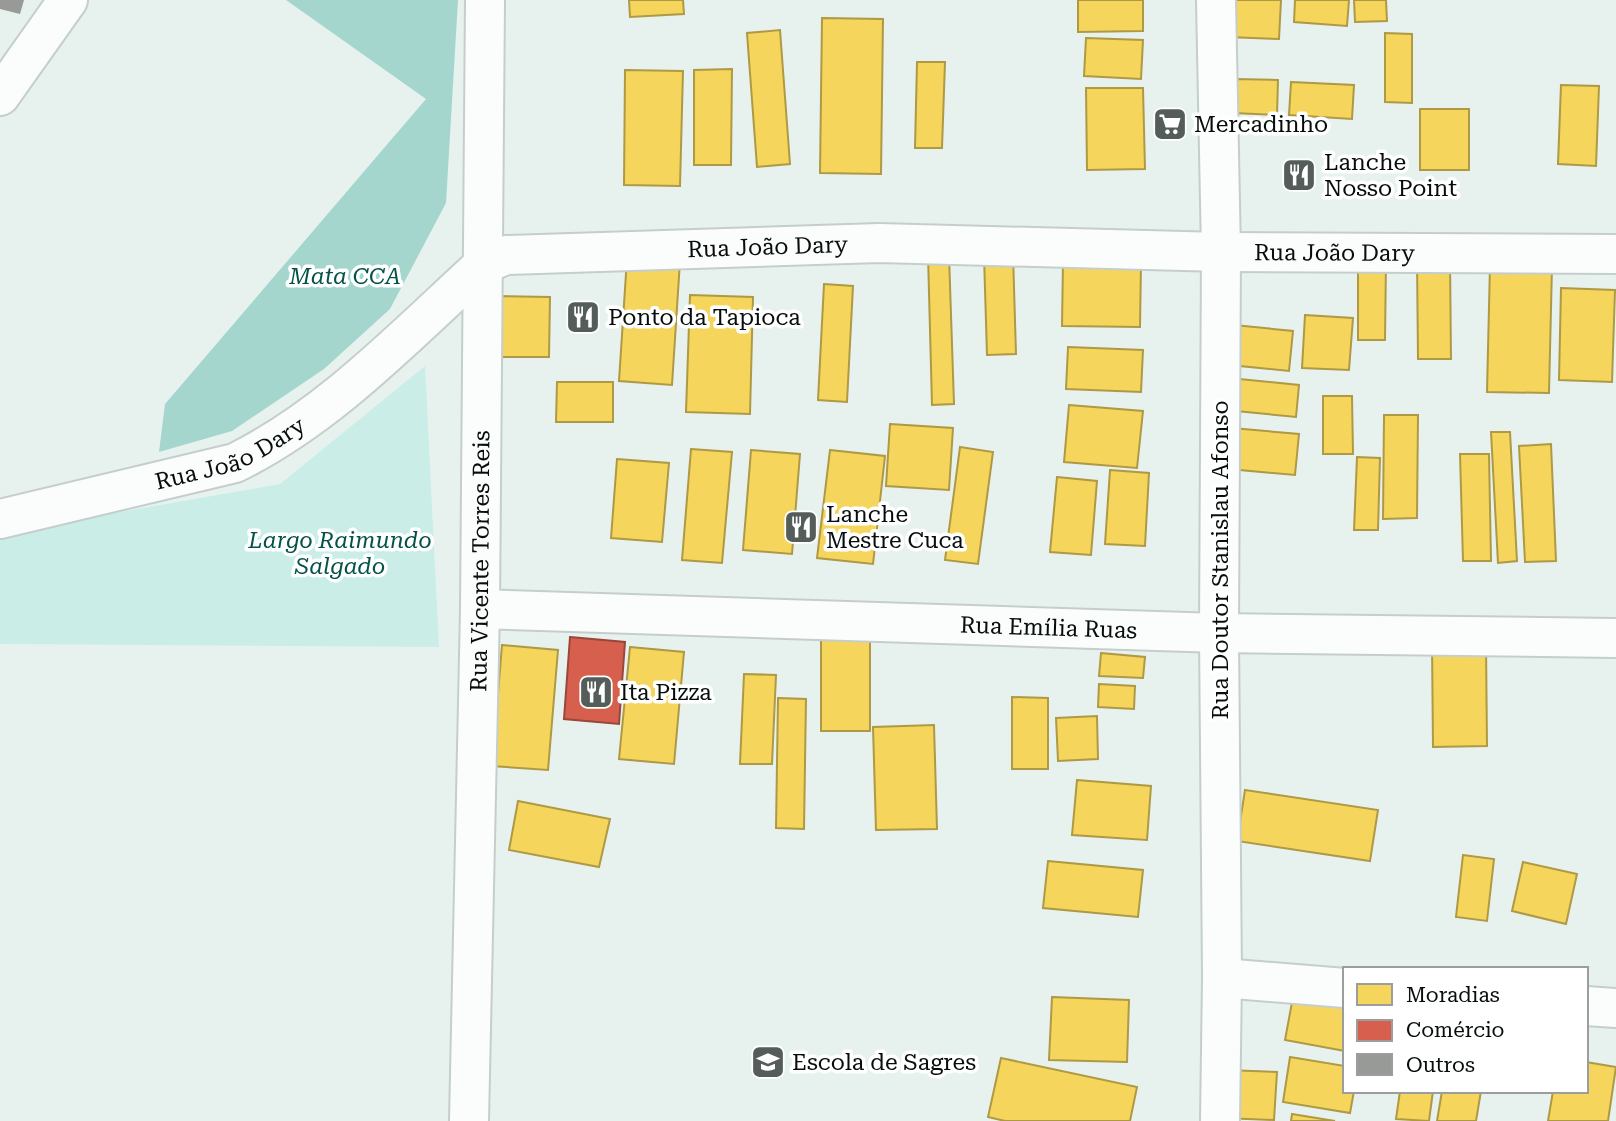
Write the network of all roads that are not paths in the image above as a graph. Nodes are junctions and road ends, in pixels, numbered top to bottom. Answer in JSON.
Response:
{"nodes":[{"id":1,"x":68,"y":0,"type":"edge"},
{"id":2,"x":485,"y":0,"type":"edge"},
{"id":3,"x":1216,"y":0,"type":"edge"},
{"id":4,"x":0,"y":96,"type":"edge"},
{"id":5,"x":1221,"y":251,"type":"junction"},
{"id":6,"x":1616,"y":254,"type":"edge"},
{"id":7,"x":484,"y":264,"type":"junction"},
{"id":8,"x":0,"y":519,"type":"edge"},
{"id":9,"x":480,"y":609,"type":"junction"},
{"id":10,"x":1219,"y":633,"type":"junction"},
{"id":11,"x":1616,"y":638,"type":"edge"},
{"id":12,"x":1222,"y":978,"type":"junction"},
{"id":13,"x":1343,"y":988,"type":"edge"},
{"id":14,"x":1588,"y":1006,"type":"edge"},
{"id":15,"x":1616,"y":1008,"type":"edge"},
{"id":16,"x":469,"y":1121,"type":"edge"},
{"id":17,"x":1220,"y":1121,"type":"edge"}],
"edges":[{"from":1,"to":4,"type":"street"},
{"from":2,"to":7,"type":"street","name":"Rua Vicente Torres Reis"},
{"from":3,"to":5,"type":"street","name":"Rua Doutor Stanislau Afonso"},
{"from":5,"to":6,"type":"street","name":"Rua João Dary"},
{"from":5,"to":7,"type":"street","name":"Rua João Dary"},
{"from":5,"to":10,"type":"street","name":"Rua Doutor Stanislau Afonso"},
{"from":7,"to":8,"type":"street","name":"Rua João Dary"},
{"from":7,"to":9,"type":"street","name":"Rua Vicente Torres Reis"},
{"from":9,"to":10,"type":"street","name":"Rua Emília Ruas"},
{"from":9,"to":16,"type":"street","name":"Rua Vicente Torres Reis"},
{"from":10,"to":11,"type":"street","name":"Rua Emília Ruas"},
{"from":10,"to":12,"type":"street","name":"Rua Doutor Stanislau Afonso"},
{"from":12,"to":13,"type":"street"},
{"from":12,"to":17,"type":"street","name":"Rua Doutor Stanislau Afonso"},
{"from":14,"to":15,"type":"street"}]}
